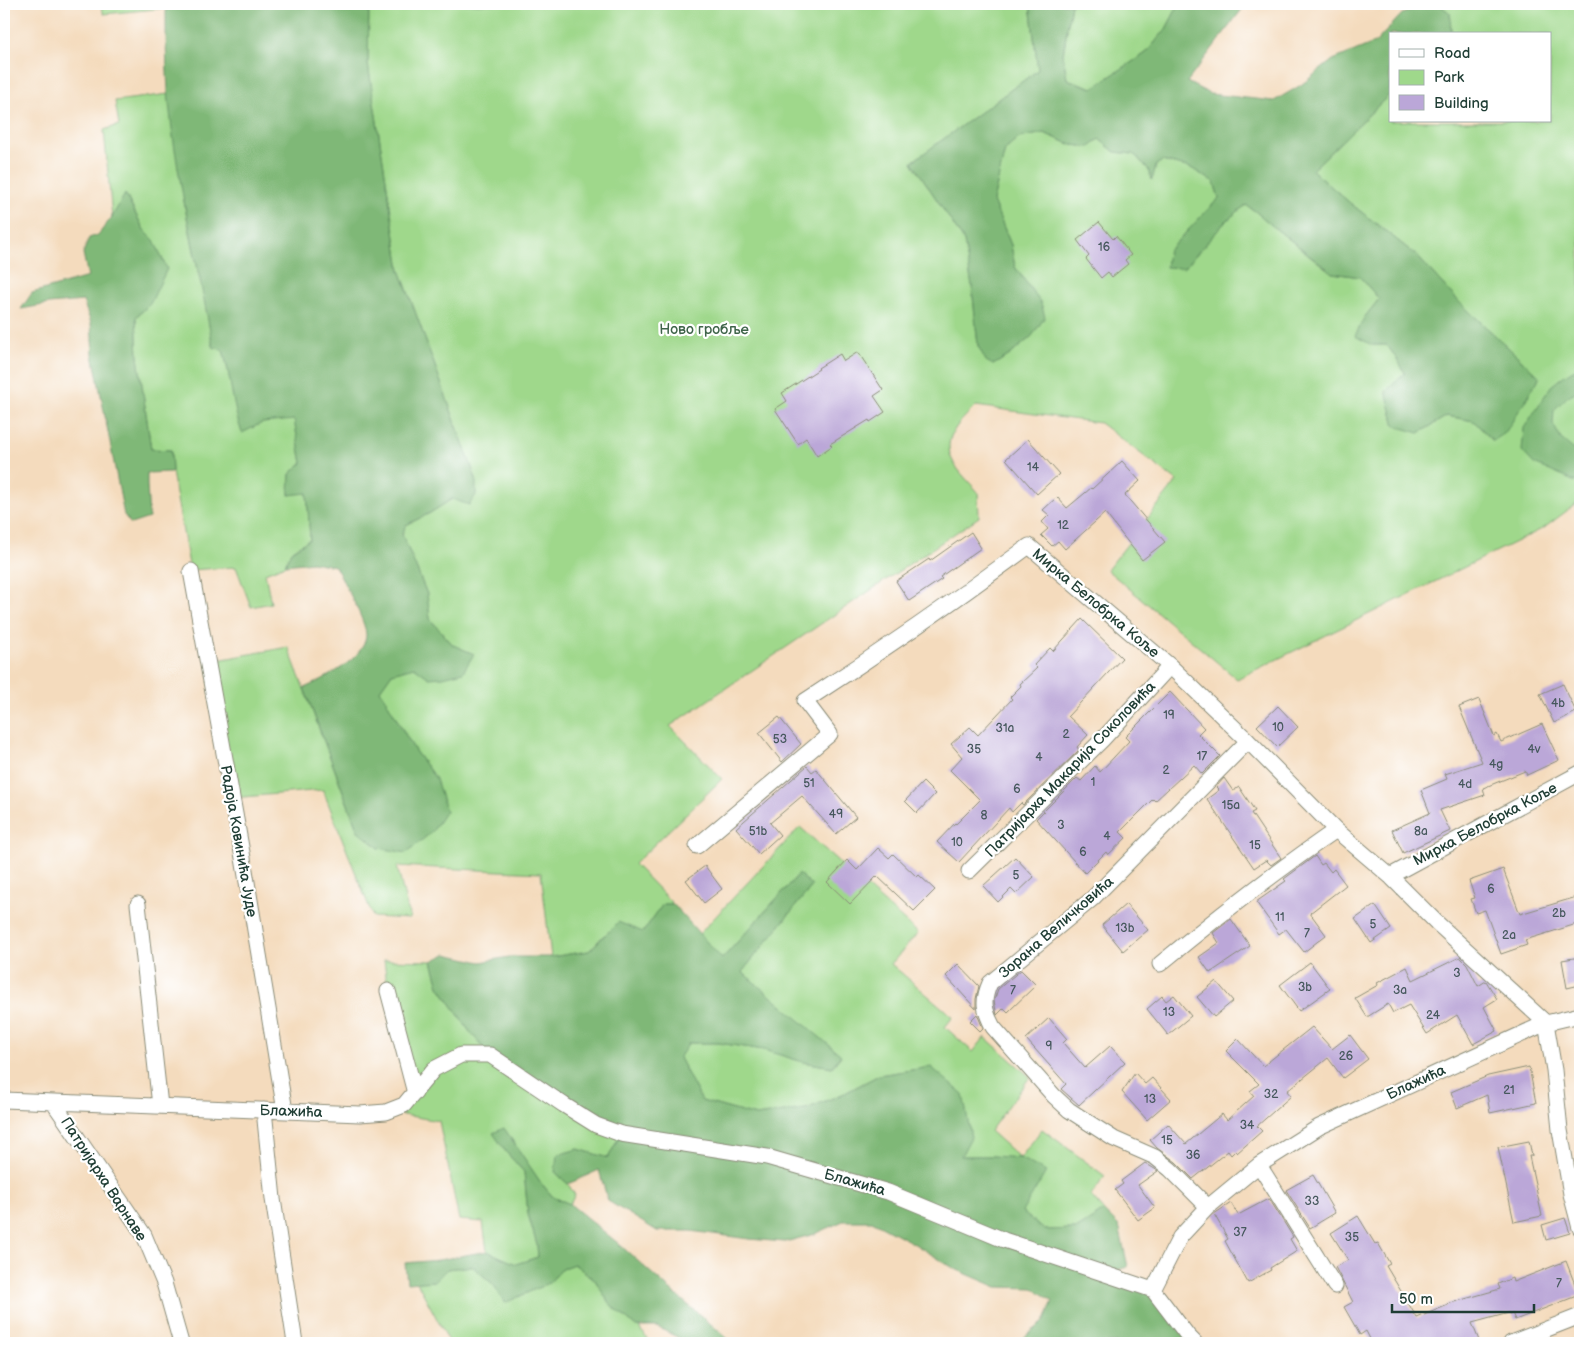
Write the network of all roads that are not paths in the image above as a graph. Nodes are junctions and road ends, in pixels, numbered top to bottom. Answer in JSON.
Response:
{"nodes":[{"id":1,"x":191,"y":571,"type":"dead end"},
{"id":2,"x":1170,"y":666,"type":"junction"},
{"id":3,"x":1248,"y":741,"type":"junction"},
{"id":4,"x":1580,"y":773,"type":"edge"},
{"id":5,"x":1336,"y":830,"type":"junction"},
{"id":6,"x":697,"y":846,"type":"dead end"},
{"id":7,"x":969,"y":871,"type":"dead end"},
{"id":8,"x":1390,"y":876,"type":"junction"},
{"id":9,"x":138,"y":904,"type":"dead end"},
{"id":10,"x":1160,"y":964,"type":"dead end"},
{"id":11,"x":388,"y":991,"type":"dead end"},
{"id":12,"x":1580,"y":1016,"type":"edge"},
{"id":13,"x":1546,"y":1024,"type":"junction"},
{"id":14,"x":415,"y":1093,"type":"junction"},
{"id":15,"x":4,"y":1100,"type":"edge"},
{"id":16,"x":53,"y":1102,"type":"junction"},
{"id":17,"x":160,"y":1106,"type":"junction"},
{"id":18,"x":264,"y":1110,"type":"junction"},
{"id":19,"x":285,"y":1111,"type":"junction"},
{"id":20,"x":1259,"y":1165,"type":"junction"},
{"id":21,"x":1208,"y":1207,"type":"junction"},
{"id":22,"x":1580,"y":1228,"type":"edge"},
{"id":23,"x":1335,"y":1286,"type":"dead end"},
{"id":24,"x":1153,"y":1290,"type":"junction"},
{"id":25,"x":1580,"y":1316,"type":"edge"},
{"id":26,"x":181,"y":1343,"type":"edge"},
{"id":27,"x":295,"y":1343,"type":"edge"},
{"id":28,"x":1195,"y":1343,"type":"edge"},
{"id":29,"x":1511,"y":1343,"type":"edge"}],
"edges":[{"from":1,"to":19,"type":"street","name":"Радоја Ковинића Јуде"},
{"from":2,"to":3,"type":"street","name":"Мирка Белобрка Коље"},
{"from":2,"to":6,"type":"street","name":"Мирка Белобрка Коље"},
{"from":2,"to":7,"type":"street","name":"Патријарха Макарија Соколовића"},
{"from":3,"to":5,"type":"street","name":"Мирка Белобрка Коље"},
{"from":3,"to":21,"type":"street","name":"Зорана Величковића"},
{"from":4,"to":8,"type":"street","name":"Мирка Белобрка Коље"},
{"from":5,"to":8,"type":"street","name":"Мирка Белобрка Коље"},
{"from":5,"to":10,"type":"street"},
{"from":8,"to":13,"type":"street","name":"Мирка Белобрка Коље"},
{"from":9,"to":17,"type":"street"},
{"from":11,"to":14,"type":"street"},
{"from":12,"to":13,"type":"street","name":"Блажића"},
{"from":13,"to":20,"type":"street","name":"Блажића"},
{"from":13,"to":22,"type":"street"},
{"from":14,"to":19,"type":"street","name":"Блажића"},
{"from":14,"to":24,"type":"street","name":"Блажића"},
{"from":15,"to":16,"type":"street","name":"Блажића"},
{"from":16,"to":17,"type":"street","name":"Блажића"},
{"from":16,"to":26,"type":"street","name":"Патријарха Варнаве"},
{"from":17,"to":18,"type":"street","name":"Блажића"},
{"from":18,"to":19,"type":"street","name":"Блажића"},
{"from":18,"to":27,"type":"street"},
{"from":20,"to":21,"type":"street","name":"Блажића"},
{"from":20,"to":23,"type":"street"},
{"from":21,"to":24,"type":"street","name":"Блажића"},
{"from":24,"to":28,"type":"street"},
{"from":25,"to":29,"type":"street"}]}
